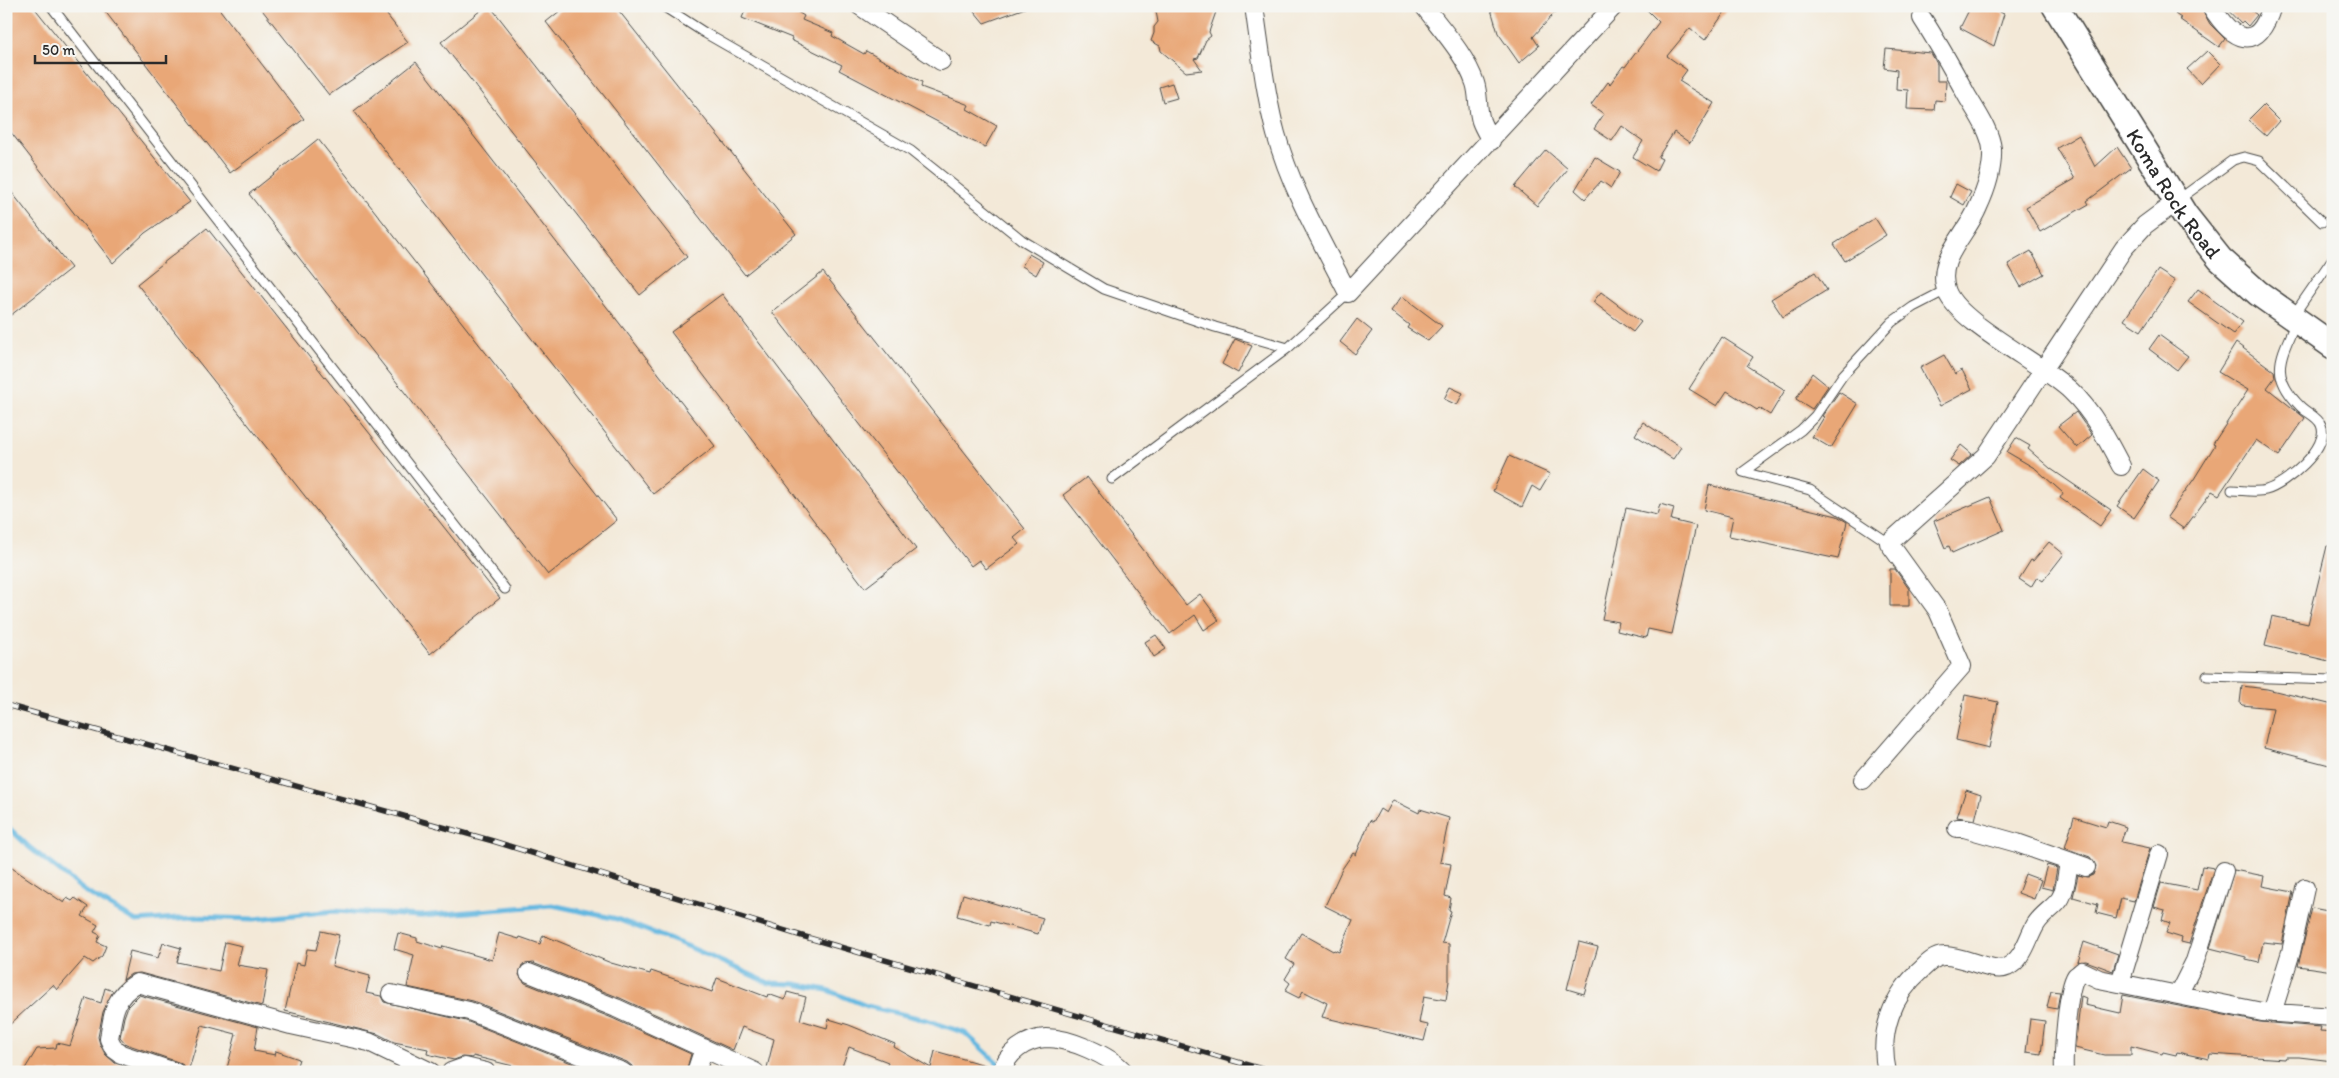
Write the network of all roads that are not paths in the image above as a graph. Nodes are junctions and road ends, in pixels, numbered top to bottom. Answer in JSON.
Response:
{"nodes":[{"id":1,"x":51,"y":6,"type":"edge"},
{"id":2,"x":663,"y":6,"type":"edge"},
{"id":3,"x":860,"y":6,"type":"edge"},
{"id":4,"x":1254,"y":6,"type":"edge"},
{"id":5,"x":1424,"y":6,"type":"edge"},
{"id":6,"x":1614,"y":6,"type":"edge"},
{"id":7,"x":2056,"y":6,"type":"edge"},
{"id":8,"x":2211,"y":6,"type":"edge"},
{"id":9,"x":2272,"y":6,"type":"edge"},
{"id":10,"x":1922,"y":18,"type":"dead end"},
{"id":11,"x":941,"y":61,"type":"dead end"},
{"id":12,"x":1491,"y":141,"type":"junction"},
{"id":13,"x":2176,"y":202,"type":"junction"},
{"id":14,"x":2322,"y":222,"type":"dead end"},
{"id":15,"x":2333,"y":258,"type":"edge"},
{"id":16,"x":1946,"y":290,"type":"junction"},
{"id":17,"x":1348,"y":293,"type":"junction"},
{"id":18,"x":2294,"y":320,"type":"junction"},
{"id":19,"x":2333,"y":346,"type":"edge"},
{"id":20,"x":1288,"y":348,"type":"junction"},
{"id":21,"x":2045,"y":370,"type":"junction"},
{"id":22,"x":2121,"y":466,"type":"dead end"},
{"id":23,"x":1112,"y":479,"type":"dead end"},
{"id":24,"x":2232,"y":490,"type":"dead end"},
{"id":25,"x":1889,"y":543,"type":"junction"},
{"id":26,"x":505,"y":589,"type":"dead end"},
{"id":27,"x":2207,"y":676,"type":"dead end"},
{"id":28,"x":2333,"y":680,"type":"edge"},
{"id":29,"x":1863,"y":780,"type":"dead end"},
{"id":30,"x":1957,"y":828,"type":"dead end"},
{"id":31,"x":2159,"y":854,"type":"dead end"},
{"id":32,"x":2224,"y":871,"type":"dead end"},
{"id":33,"x":2305,"y":888,"type":"dead end"},
{"id":34,"x":529,"y":973,"type":"dead end"},
{"id":35,"x":2120,"y":983,"type":"junction"},
{"id":36,"x":390,"y":994,"type":"dead end"},
{"id":37,"x":2178,"y":995,"type":"junction"},
{"id":38,"x":2272,"y":1013,"type":"junction"},
{"id":39,"x":2333,"y":1017,"type":"edge"},
{"id":40,"x":704,"y":1048,"type":"junction"},
{"id":41,"x":174,"y":1072,"type":"edge"},
{"id":42,"x":431,"y":1072,"type":"edge"},
{"id":43,"x":451,"y":1072,"type":"edge"},
{"id":44,"x":486,"y":1072,"type":"edge"},
{"id":45,"x":623,"y":1072,"type":"edge"},
{"id":46,"x":696,"y":1072,"type":"edge"},
{"id":47,"x":755,"y":1072,"type":"edge"},
{"id":48,"x":1002,"y":1072,"type":"edge"},
{"id":49,"x":1124,"y":1072,"type":"edge"},
{"id":50,"x":1887,"y":1072,"type":"edge"},
{"id":51,"x":2064,"y":1072,"type":"edge"}],
"edges":[{"from":1,"to":26,"type":"lane"},
{"from":2,"to":20,"type":"lane"},
{"from":3,"to":11,"type":"street"},
{"from":4,"to":17,"type":"street"},
{"from":5,"to":12,"type":"street"},
{"from":6,"to":12,"type":"street"},
{"from":7,"to":13,"type":"main road","name":"Koma Rock Road"},
{"from":8,"to":9,"type":"street"},
{"from":10,"to":16,"type":"street"},
{"from":12,"to":17,"type":"street"},
{"from":13,"to":14,"type":"lane"},
{"from":13,"to":18,"type":"main road","name":"Koma Rock Road"},
{"from":13,"to":21,"type":"street"},
{"from":15,"to":18,"type":"lane"},
{"from":16,"to":21,"type":"street"},
{"from":16,"to":25,"type":"lane"},
{"from":17,"to":20,"type":"lane"},
{"from":18,"to":19,"type":"main road","name":"Koma Rock Road"},
{"from":18,"to":24,"type":"lane"},
{"from":20,"to":23,"type":"lane"},
{"from":21,"to":22,"type":"street"},
{"from":21,"to":25,"type":"street"},
{"from":25,"to":29,"type":"street"},
{"from":27,"to":28,"type":"lane"},
{"from":30,"to":50,"type":"street"},
{"from":31,"to":35,"type":"street"},
{"from":32,"to":37,"type":"street"},
{"from":33,"to":38,"type":"street"},
{"from":34,"to":40,"type":"street"},
{"from":35,"to":37,"type":"street"},
{"from":35,"to":51,"type":"street"},
{"from":36,"to":45,"type":"street"},
{"from":37,"to":38,"type":"street"},
{"from":38,"to":39,"type":"street"},
{"from":40,"to":46,"type":"street"},
{"from":40,"to":47,"type":"street"},
{"from":41,"to":42,"type":"street"},
{"from":43,"to":44,"type":"street"},
{"from":48,"to":49,"type":"street"}]}
